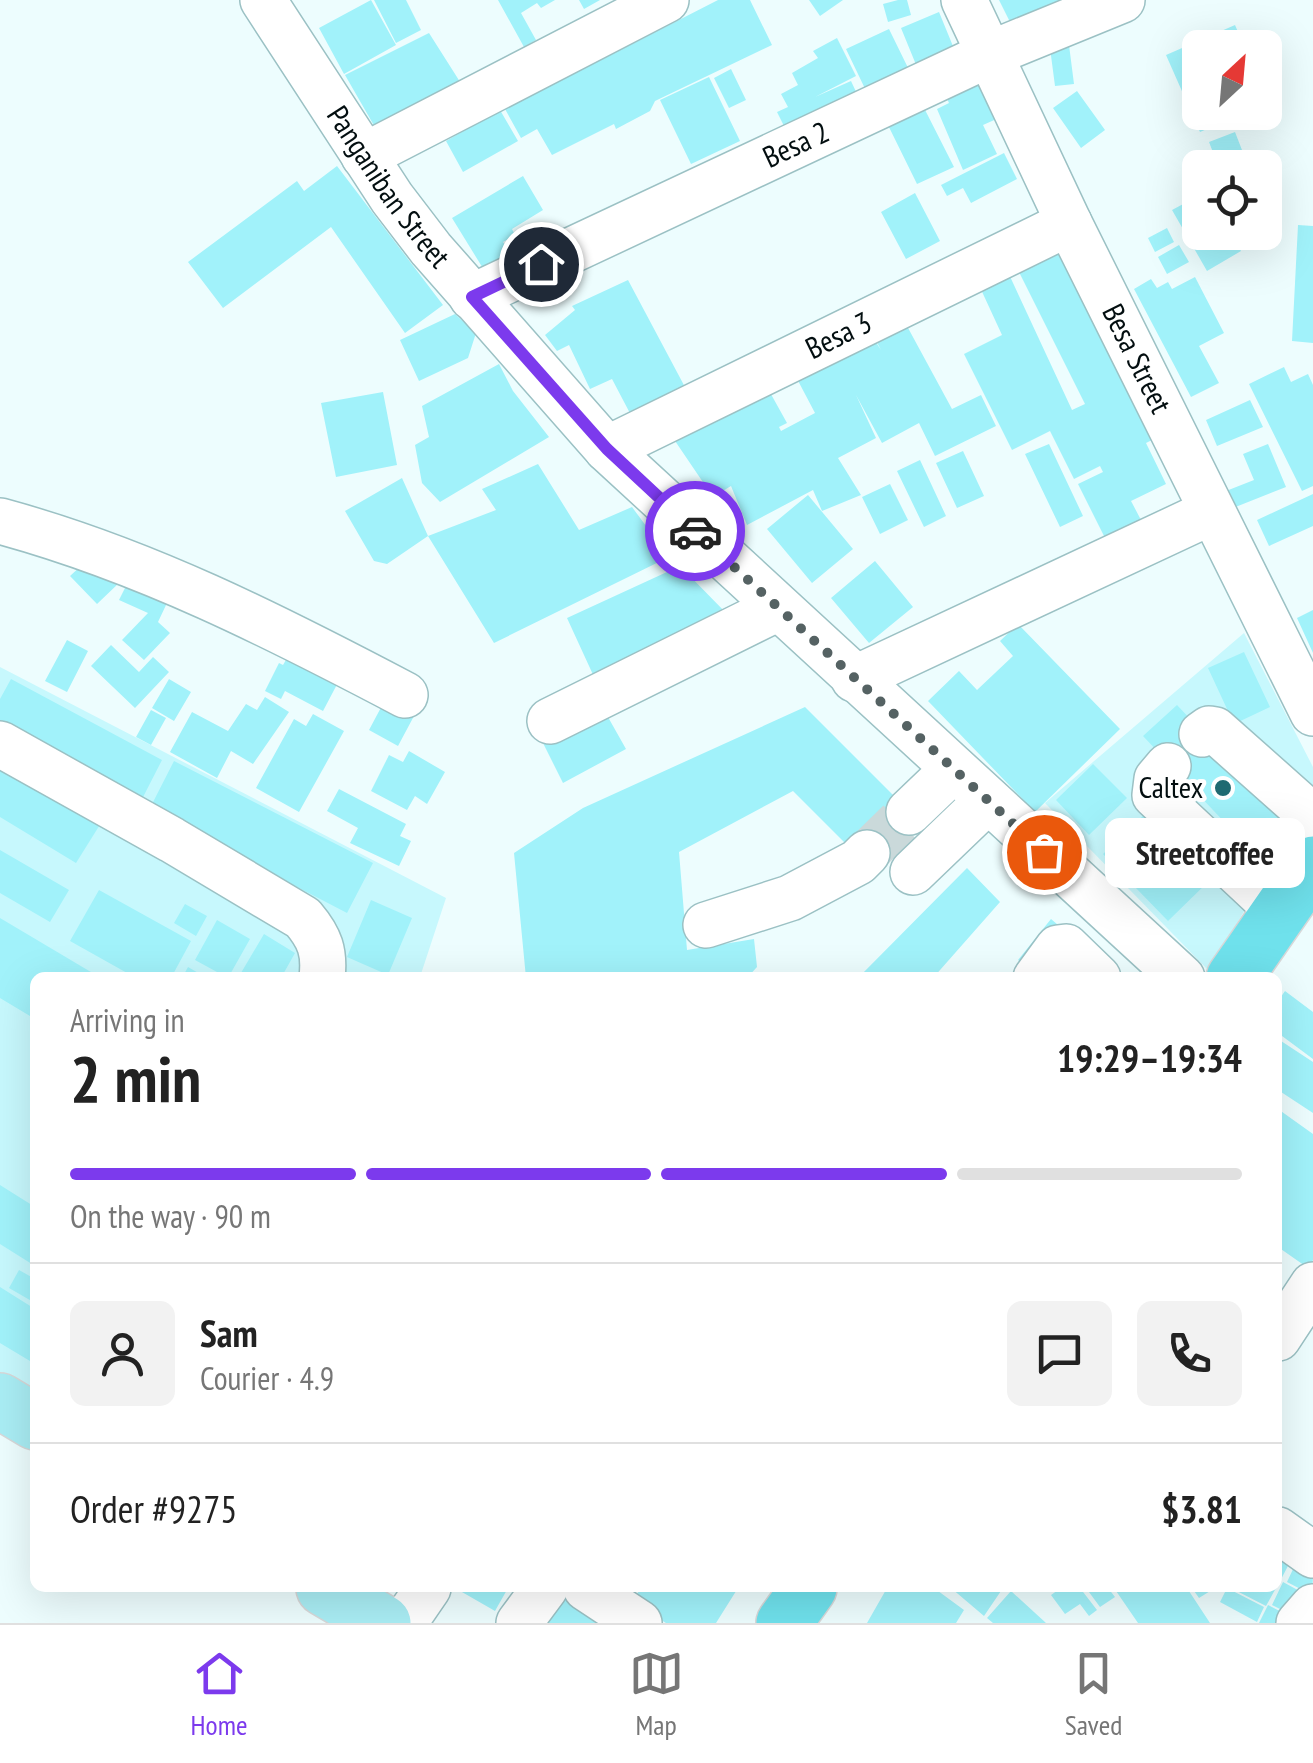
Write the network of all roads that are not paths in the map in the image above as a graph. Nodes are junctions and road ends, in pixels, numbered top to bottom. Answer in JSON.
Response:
{"nodes":[{"id":1,"x":262,"y":0,"type":"edge"},
{"id":2,"x":666,"y":0,"type":"edge"},
{"id":3,"x":964,"y":0,"type":"edge"},
{"id":4,"x":1122,"y":0,"type":"edge"},
{"id":5,"x":992,"y":53,"type":"junction"},
{"id":6,"x":364,"y":156,"type":"junction"},
{"id":7,"x":1068,"y":223,"type":"junction"},
{"id":8,"x":472,"y":297,"type":"junction"},
{"id":9,"x":607,"y":449,"type":"junction"},
{"id":10,"x":1212,"y":512,"type":"junction"},
{"id":11,"x":0,"y":521,"type":"edge"},
{"id":12,"x":778,"y":608,"type":"junction"},
{"id":13,"x":854,"y":680,"type":"junction"},
{"id":14,"x":405,"y":694,"type":"dead end"},
{"id":15,"x":1313,"y":712,"type":"edge"},
{"id":16,"x":550,"y":721,"type":"dead end"},
{"id":17,"x":1202,"y":734,"type":"dead end"},
{"id":18,"x":0,"y":744,"type":"edge"},
{"id":19,"x":1168,"y":766,"type":"dead end"},
{"id":20,"x":954,"y":769,"type":"junction"},
{"id":21,"x":988,"y":800,"type":"junction"},
{"id":22,"x":909,"y":812,"type":"tunnel mouth"},
{"id":23,"x":1313,"y":817,"type":"edge"},
{"id":24,"x":867,"y":853,"type":"tunnel mouth"},
{"id":25,"x":1313,"y":864,"type":"edge"},
{"id":26,"x":913,"y":872,"type":"dead end"},
{"id":27,"x":1101,"y":904,"type":"junction"},
{"id":28,"x":1280,"y":912,"type":"junction"},
{"id":29,"x":706,"y":925,"type":"dead end"},
{"id":30,"x":1047,"y":963,"type":"edge"},
{"id":31,"x":323,"y":972,"type":"edge"},
{"id":32,"x":1092,"y":972,"type":"edge"},
{"id":33,"x":1175,"y":972,"type":"edge"},
{"id":34,"x":1238,"y":972,"type":"edge"},
{"id":35,"x":1302,"y":1289,"type":"edge"},
{"id":36,"x":1282,"y":1330,"type":"edge"},
{"id":37,"x":0,"y":1401,"type":"edge"},
{"id":38,"x":30,"y":1419,"type":"edge"},
{"id":39,"x":1282,"y":1533,"type":"edge"},
{"id":40,"x":1313,"y":1554,"type":"edge"},
{"id":41,"x":331,"y":1592,"type":"edge"},
{"id":42,"x":425,"y":1592,"type":"edge"},
{"id":43,"x":542,"y":1592,"type":"edge"},
{"id":44,"x":592,"y":1592,"type":"edge"},
{"id":45,"x":1313,"y":1606,"type":"edge"},
{"id":46,"x":383,"y":1623,"type":"edge"},
{"id":47,"x":404,"y":1623,"type":"edge"},
{"id":48,"x":518,"y":1623,"type":"edge"},
{"id":49,"x":639,"y":1623,"type":"edge"},
{"id":50,"x":1299,"y":1623,"type":"edge"}],
"edges":[{"from":1,"to":6,"type":"street","name":"Panganiban Street"},
{"from":2,"to":6,"type":"street"},
{"from":3,"to":5,"type":"street","name":"Besa Street"},
{"from":4,"to":5,"type":"street","name":"Besa 2"},
{"from":5,"to":7,"type":"street","name":"Besa Street"},
{"from":5,"to":8,"type":"street","name":"Besa 2"},
{"from":6,"to":8,"type":"street","name":"Panganiban Street"},
{"from":7,"to":9,"type":"street","name":"Besa 3"},
{"from":7,"to":10,"type":"street","name":"Besa Street"},
{"from":8,"to":9,"type":"street","name":"Panganiban Street"},
{"from":9,"to":12,"type":"street","name":"Panganiban Street"},
{"from":10,"to":13,"type":"street"},
{"from":10,"to":15,"type":"street","name":"Besa Street"},
{"from":11,"to":14,"type":"street"},
{"from":12,"to":13,"type":"street","name":"Panganiban Street"},
{"from":12,"to":16,"type":"street"},
{"from":13,"to":20,"type":"street","name":"Panganiban Street"},
{"from":17,"to":23,"type":"street"},
{"from":18,"to":31,"type":"street"},
{"from":19,"to":28,"type":"street"},
{"from":20,"to":21,"type":"street","name":"Panganiban Street"},
{"from":20,"to":22,"type":"street"},
{"from":21,"to":26,"type":"street"},
{"from":21,"to":27,"type":"street","name":"Panganiban Street"},
{"from":24,"to":29,"type":"street"},
{"from":25,"to":28,"type":"highway"},
{"from":27,"to":30,"type":"street"},
{"from":27,"to":33,"type":"street","name":"Panganiban Street"},
{"from":28,"to":34,"type":"highway"},
{"from":30,"to":32,"type":"street"},
{"from":35,"to":36,"type":"street"},
{"from":37,"to":38,"type":"main road"},
{"from":39,"to":40,"type":"street"},
{"from":41,"to":46,"type":"main road"},
{"from":42,"to":47,"type":"street"},
{"from":43,"to":48,"type":"street"},
{"from":44,"to":49,"type":"street"},
{"from":45,"to":50,"type":"street"}]}
